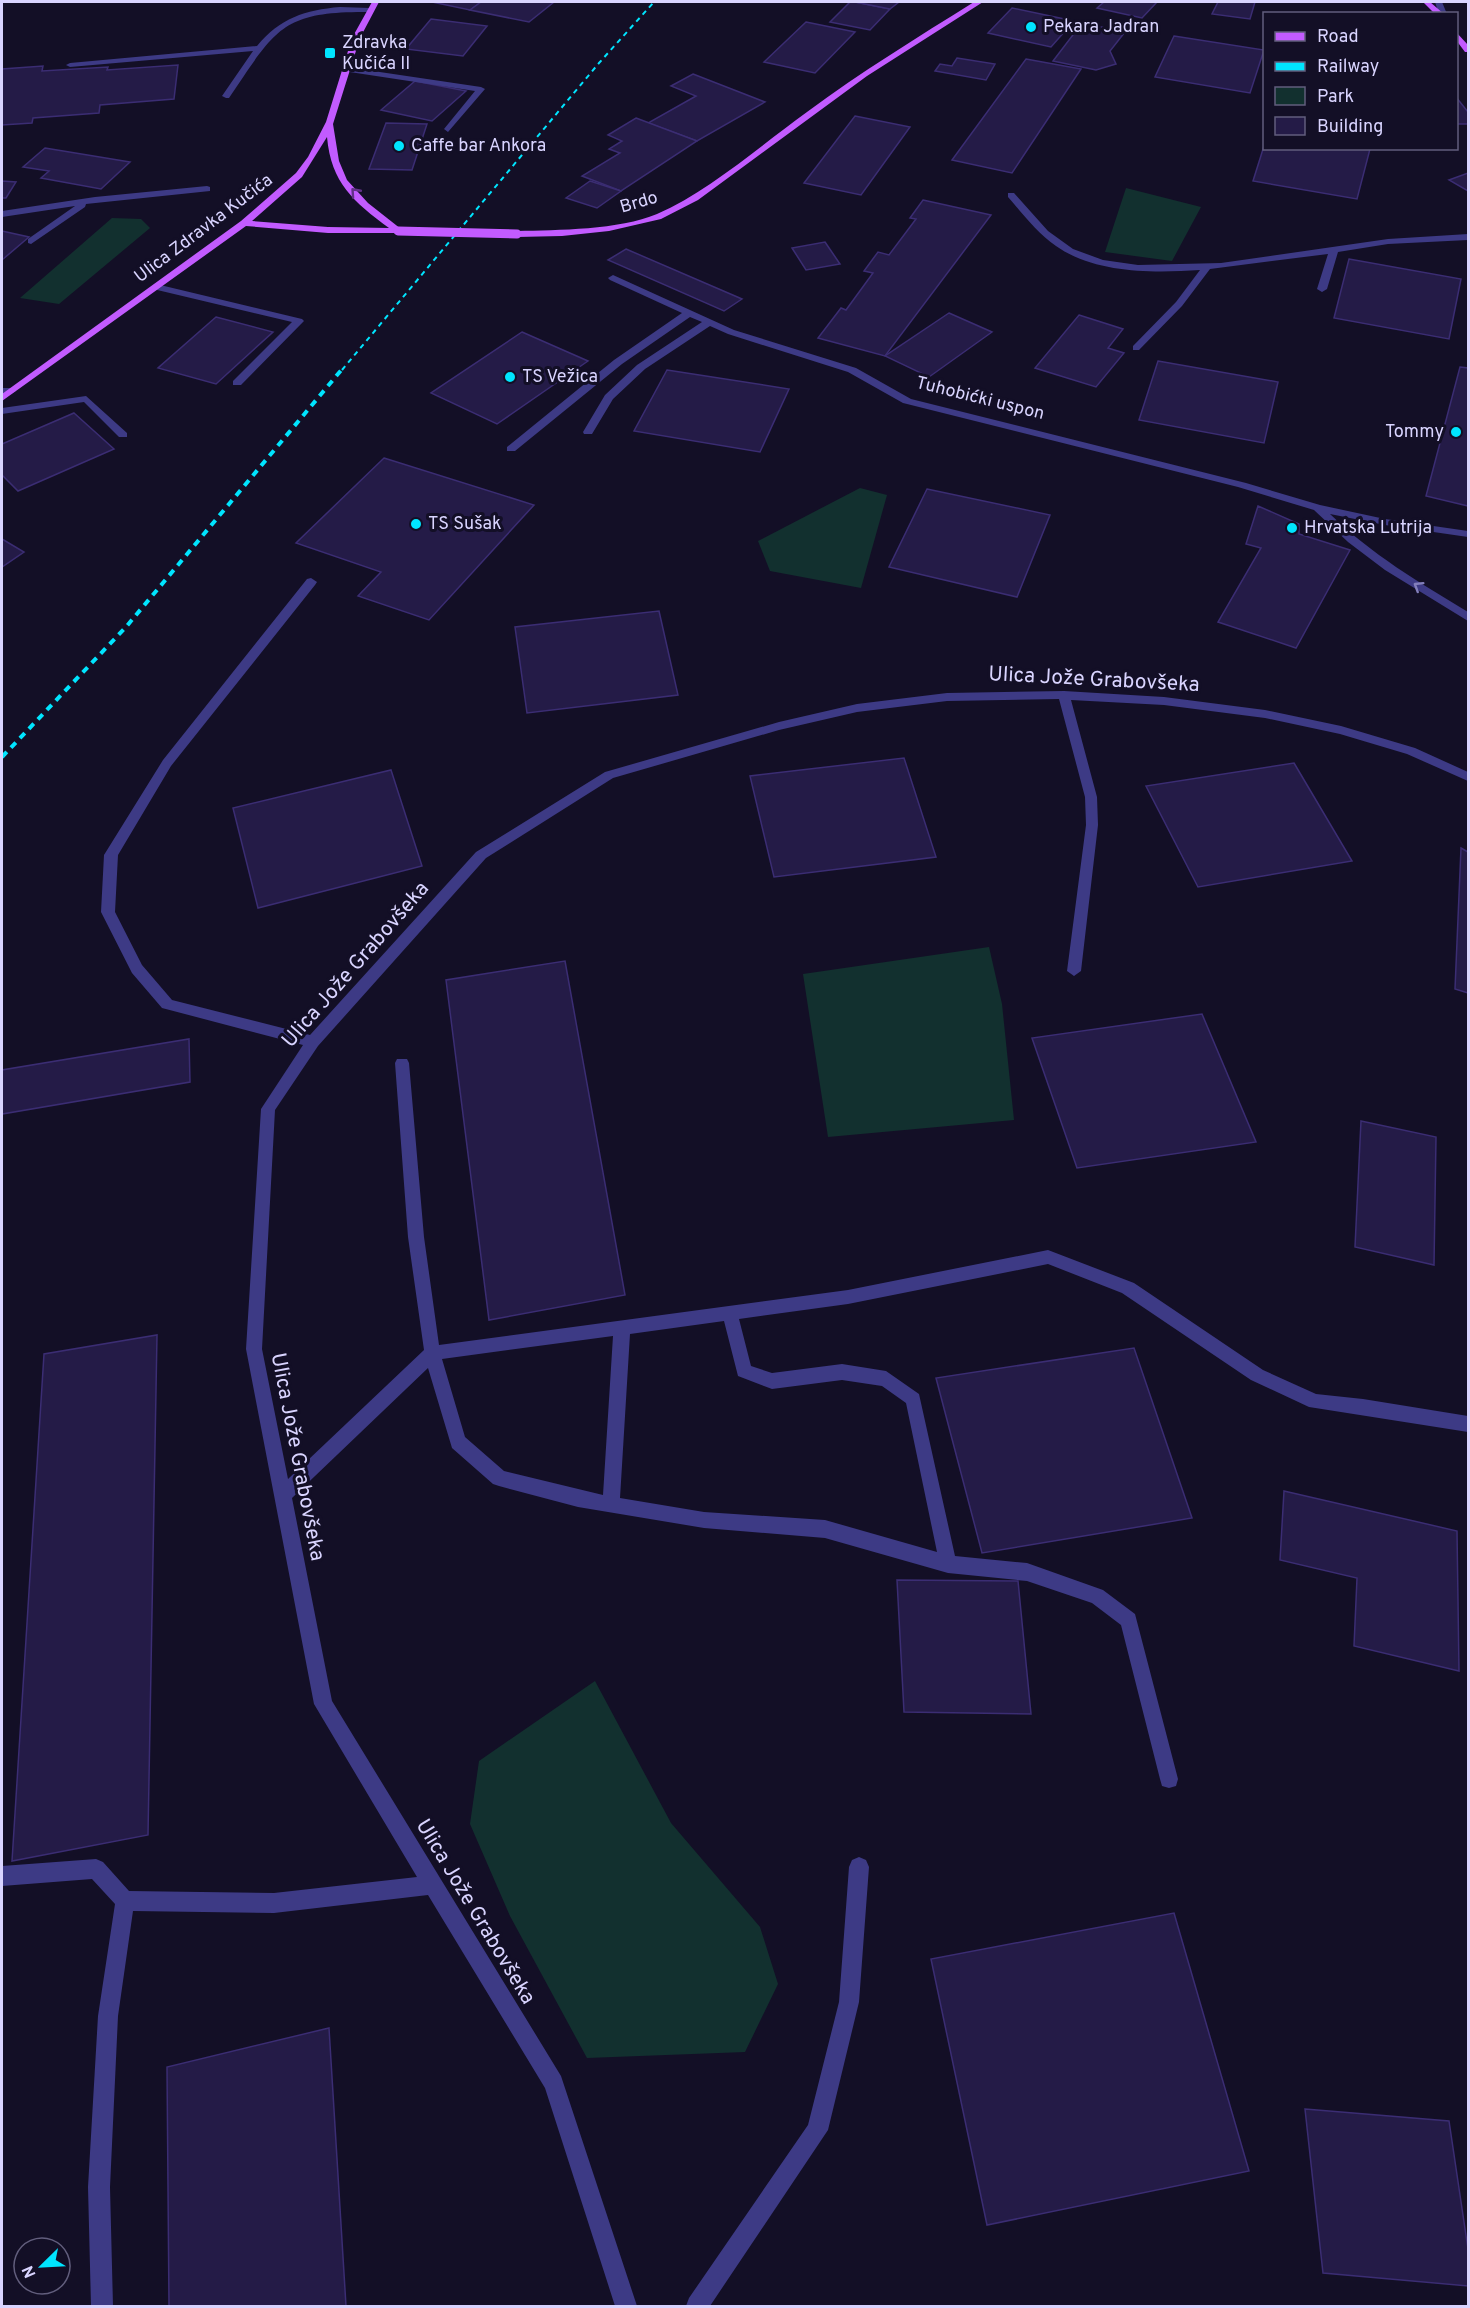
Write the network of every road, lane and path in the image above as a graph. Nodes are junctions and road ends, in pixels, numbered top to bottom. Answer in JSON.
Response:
{"nodes":[{"id":1,"x":979,"y":2,"type":"edge"},
{"id":2,"x":1426,"y":2,"type":"edge"},
{"id":3,"x":373,"y":6,"type":"edge"},
{"id":4,"x":1438,"y":12,"type":"edge"},
{"id":5,"x":1458,"y":37,"type":"edge"},
{"id":6,"x":259,"y":48,"type":"junction"},
{"id":7,"x":1468,"y":50,"type":"edge"},
{"id":8,"x":70,"y":65,"type":"dead end"},
{"id":9,"x":346,"y":69,"type":"junction"},
{"id":10,"x":226,"y":96,"type":"dead end"},
{"id":11,"x":330,"y":122,"type":"junction"},
{"id":12,"x":448,"y":129,"type":"dead end"},
{"id":13,"x":207,"y":189,"type":"dead end"},
{"id":14,"x":1011,"y":195,"type":"dead end"},
{"id":15,"x":87,"y":202,"type":"junction"},
{"id":16,"x":2,"y":214,"type":"edge"},
{"id":17,"x":244,"y":223,"type":"junction"},
{"id":18,"x":398,"y":231,"type":"junction"},
{"id":19,"x":1468,"y":237,"type":"edge"},
{"id":20,"x":32,"y":241,"type":"dead end"},
{"id":21,"x":1334,"y":250,"type":"junction"},
{"id":22,"x":1208,"y":265,"type":"junction"},
{"id":23,"x":612,"y":278,"type":"dead end"},
{"id":24,"x":156,"y":286,"type":"junction"},
{"id":25,"x":1322,"y":289,"type":"dead end"},
{"id":26,"x":689,"y":313,"type":"junction"},
{"id":27,"x":709,"y":322,"type":"junction"},
{"id":28,"x":1136,"y":348,"type":"dead end"},
{"id":29,"x":237,"y":383,"type":"dead end"},
{"id":30,"x":6,"y":391,"type":"edge"},
{"id":31,"x":2,"y":398,"type":"edge"},
{"id":32,"x":2,"y":411,"type":"edge"},
{"id":33,"x":588,"y":432,"type":"dead end"},
{"id":34,"x":123,"y":435,"type":"dead end"},
{"id":35,"x":512,"y":449,"type":"dead end"},
{"id":36,"x":1318,"y":508,"type":"junction"},
{"id":37,"x":1468,"y":534,"type":"edge"},
{"id":38,"x":311,"y":582,"type":"dead end"},
{"id":39,"x":1468,"y":617,"type":"edge"},
{"id":40,"x":1064,"y":695,"type":"junction"},
{"id":41,"x":1468,"y":777,"type":"edge"},
{"id":42,"x":1074,"y":971,"type":"dead end"},
{"id":43,"x":313,"y":1042,"type":"junction"},
{"id":44,"x":402,"y":1063,"type":"dead end"},
{"id":45,"x":730,"y":1313,"type":"junction"},
{"id":46,"x":622,"y":1327,"type":"junction"},
{"id":47,"x":432,"y":1353,"type":"junction"},
{"id":48,"x":1468,"y":1424,"type":"edge"},
{"id":49,"x":282,"y":1496,"type":"junction"},
{"id":50,"x":611,"y":1504,"type":"junction"},
{"id":51,"x":948,"y":1564,"type":"junction"},
{"id":52,"x":1169,"y":1779,"type":"dead end"},
{"id":53,"x":859,"y":1867,"type":"dead end"},
{"id":54,"x":2,"y":1876,"type":"edge"},
{"id":55,"x":434,"y":1885,"type":"junction"},
{"id":56,"x":125,"y":1901,"type":"junction"},
{"id":57,"x":102,"y":2307,"type":"edge"},
{"id":58,"x":626,"y":2307,"type":"edge"},
{"id":59,"x":697,"y":2307,"type":"edge"}],
"edges":[{"from":1,"to":18,"type":"main road","name":"Brdo","bridge":true},
{"from":2,"to":4,"type":"main road"},
{"from":3,"to":6,"type":"street"},
{"from":3,"to":9,"type":"main road","name":"Ulica Zdravka Kučića"},
{"from":5,"to":7,"type":"main road"},
{"from":6,"to":8,"type":"street"},
{"from":6,"to":10,"type":"street"},
{"from":9,"to":11,"type":"main road","name":"Ulica Zdravka Kučića"},
{"from":9,"to":12,"type":"street"},
{"from":11,"to":17,"type":"main road","name":"Ulica Zdravka Kučića"},
{"from":18,"to":11,"type":"main road","one_way":true},
{"from":13,"to":15,"type":"street"},
{"from":14,"to":22,"type":"street"},
{"from":15,"to":16,"type":"street"},
{"from":15,"to":20,"type":"street"},
{"from":17,"to":18,"type":"main road","name":"Brdo"},
{"from":17,"to":24,"type":"main road","name":"Ulica Zdravka Kučića"},
{"from":19,"to":21,"type":"street"},
{"from":21,"to":22,"type":"street"},
{"from":21,"to":25,"type":"street"},
{"from":22,"to":28,"type":"street"},
{"from":23,"to":26,"type":"street","name":"Tuhobićki uspon"},
{"from":24,"to":29,"type":"street"},
{"from":24,"to":30,"type":"main road","name":"Ulica Zdravka Kučića"},
{"from":26,"to":27,"type":"street","name":"Tuhobićki uspon"},
{"from":26,"to":35,"type":"street"},
{"from":27,"to":33,"type":"street"},
{"from":27,"to":36,"type":"street","name":"Tuhobićki uspon"},
{"from":30,"to":31,"type":"main road","name":"Ulica Zdravka Kučića"},
{"from":32,"to":34,"type":"street"},
{"from":36,"to":37,"type":"street","name":"Tuhobićki uspon"},
{"from":39,"to":36,"type":"street","name":"Tuhobićki uspon","one_way":true},
{"from":38,"to":43,"type":"street"},
{"from":40,"to":41,"type":"street","name":"Ulica Jože Grabovšeka"},
{"from":40,"to":42,"type":"street"},
{"from":40,"to":43,"type":"street","name":"Ulica Jože Grabovšeka"},
{"from":43,"to":49,"type":"street","name":"Ulica Jože Grabovšeka"},
{"from":44,"to":47,"type":"street"},
{"from":45,"to":46,"type":"street"},
{"from":45,"to":48,"type":"street"},
{"from":45,"to":51,"type":"street"},
{"from":46,"to":47,"type":"street"},
{"from":46,"to":50,"type":"street"},
{"from":47,"to":49,"type":"street"},
{"from":47,"to":50,"type":"street"},
{"from":49,"to":55,"type":"street","name":"Ulica Jože Grabovšeka"},
{"from":50,"to":51,"type":"street"},
{"from":51,"to":52,"type":"street"},
{"from":53,"to":59,"type":"street"},
{"from":54,"to":56,"type":"street"},
{"from":55,"to":56,"type":"street"},
{"from":55,"to":58,"type":"street","name":"Ulica Jože Grabovšeka"},
{"from":56,"to":57,"type":"street"}]}
